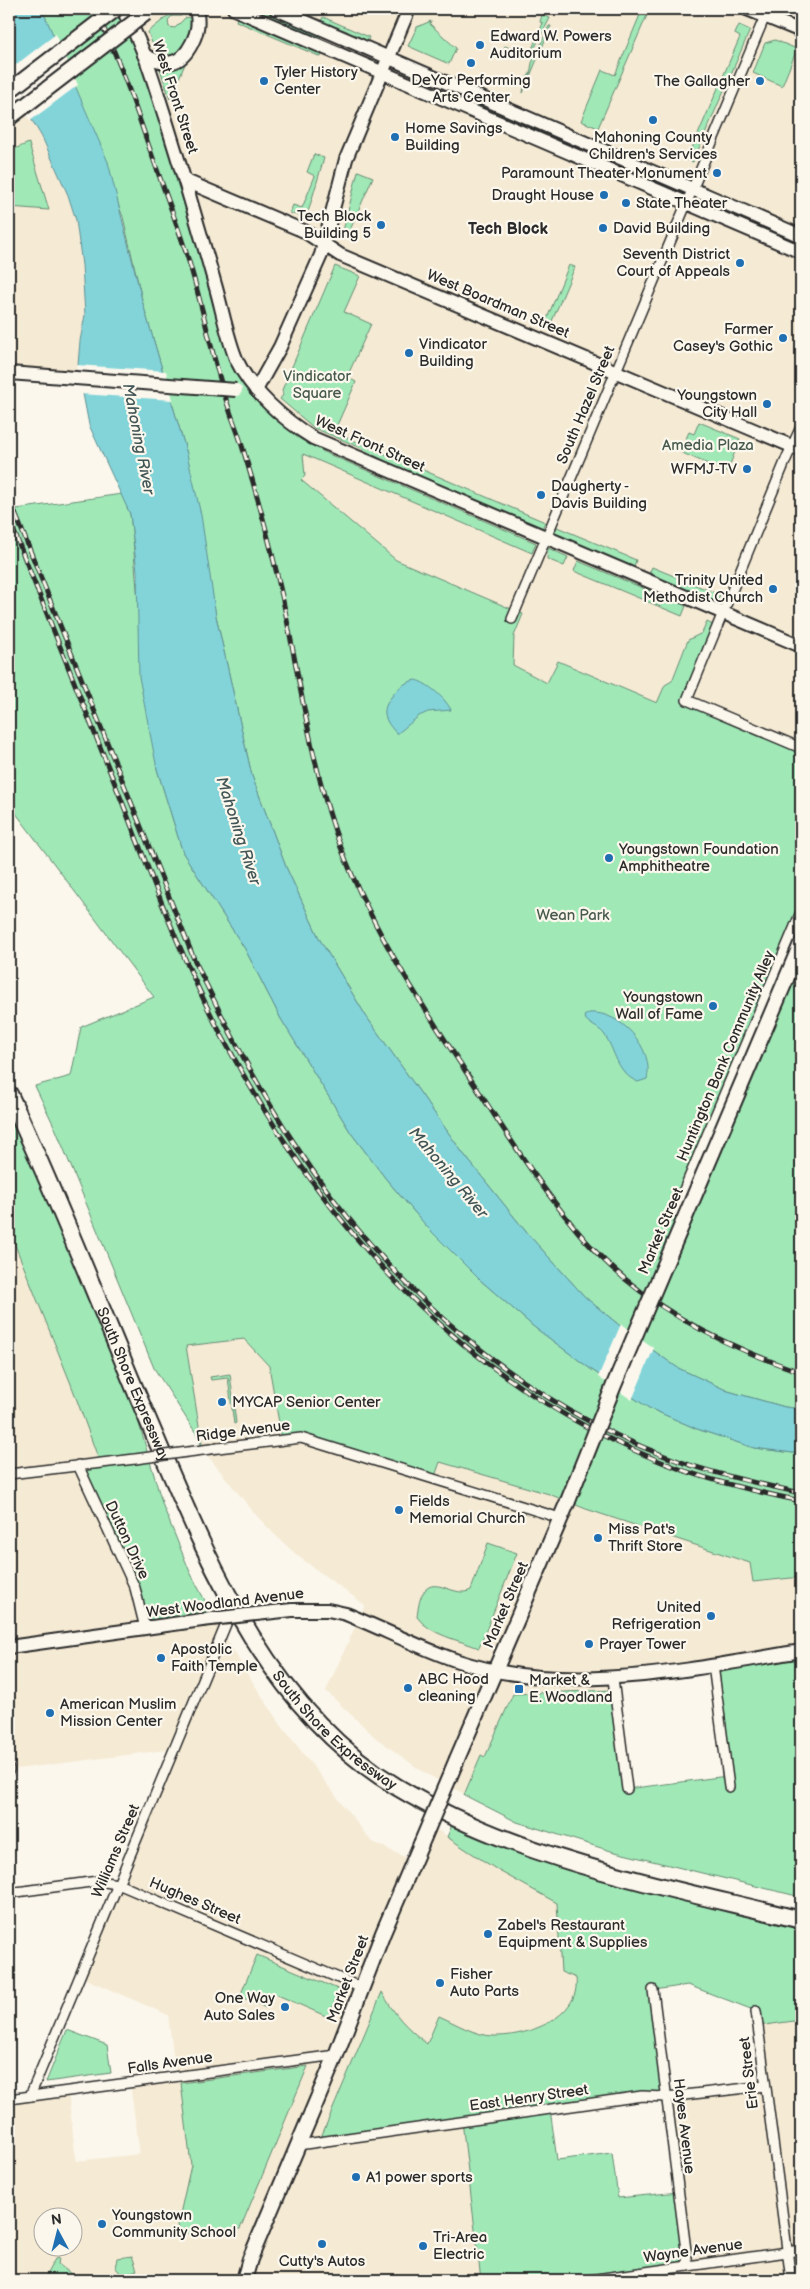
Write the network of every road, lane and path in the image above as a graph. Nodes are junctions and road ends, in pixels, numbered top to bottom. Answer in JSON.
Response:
{"nodes":[{"id":1,"x":116,"y":9,"type":"edge"},
{"id":2,"x":122,"y":9,"type":"edge"},
{"id":3,"x":196,"y":9,"type":"edge"},
{"id":4,"x":234,"y":9,"type":"edge"},
{"id":5,"x":276,"y":9,"type":"edge"},
{"id":6,"x":409,"y":9,"type":"edge"},
{"id":7,"x":747,"y":9,"type":"edge"},
{"id":8,"x":148,"y":11,"type":"edge"},
{"id":9,"x":767,"y":13,"type":"edge"},
{"id":10,"x":801,"y":32,"type":"edge"},
{"id":11,"x":144,"y":55,"type":"junction"},
{"id":12,"x":389,"y":57,"type":"junction"},
{"id":13,"x":382,"y":73,"type":"junction"},
{"id":14,"x":9,"y":91,"type":"edge"},
{"id":15,"x":9,"y":118,"type":"edge"},
{"id":16,"x":186,"y":182,"type":"junction"},
{"id":17,"x":694,"y":188,"type":"junction"},
{"id":18,"x":687,"y":203,"type":"junction"},
{"id":19,"x":801,"y":236,"type":"edge"},
{"id":20,"x":324,"y":246,"type":"junction"},
{"id":21,"x":801,"y":252,"type":"edge"},
{"id":22,"x":615,"y":371,"type":"junction"},
{"id":23,"x":9,"y":374,"type":"edge"},
{"id":24,"x":256,"y":390,"type":"junction"},
{"id":25,"x":801,"y":427,"type":"edge"},
{"id":26,"x":796,"y":448,"type":"edge"},
{"id":27,"x":546,"y":538,"type":"junction"},
{"id":28,"x":722,"y":613,"type":"junction"},
{"id":29,"x":512,"y":619,"type":"dead end"},
{"id":30,"x":801,"y":646,"type":"edge"},
{"id":31,"x":801,"y":748,"type":"edge"},
{"id":32,"x":801,"y":912,"type":"edge"},
{"id":33,"x":801,"y":944,"type":"edge"},
{"id":34,"x":9,"y":1094,"type":"edge"},
{"id":35,"x":675,"y":1211,"type":"dead end"},
{"id":36,"x":78,"y":1466,"type":"junction"},
{"id":37,"x":9,"y":1474,"type":"edge"},
{"id":38,"x":560,"y":1518,"type":"junction"},
{"id":39,"x":229,"y":1617,"type":"junction"},
{"id":40,"x":145,"y":1628,"type":"junction"},
{"id":41,"x":9,"y":1647,"type":"edge"},
{"id":42,"x":801,"y":1651,"type":"edge"},
{"id":43,"x":713,"y":1665,"type":"junction"},
{"id":44,"x":496,"y":1670,"type":"junction"},
{"id":45,"x":613,"y":1679,"type":"junction"},
{"id":46,"x":729,"y":1787,"type":"dead end"},
{"id":47,"x":627,"y":1790,"type":"dead end"},
{"id":48,"x":118,"y":1884,"type":"junction"},
{"id":49,"x":9,"y":1893,"type":"edge"},
{"id":50,"x":801,"y":1920,"type":"edge"},
{"id":51,"x":362,"y":1988,"type":"junction"},
{"id":52,"x":653,"y":1990,"type":"dead end"},
{"id":53,"x":756,"y":2011,"type":"dead end"},
{"id":54,"x":336,"y":2055,"type":"junction"},
{"id":55,"x":765,"y":2086,"type":"junction"},
{"id":56,"x":30,"y":2096,"type":"junction"},
{"id":57,"x":666,"y":2097,"type":"junction"},
{"id":58,"x":9,"y":2099,"type":"edge"},
{"id":59,"x":298,"y":2146,"type":"junction"},
{"id":60,"x":801,"y":2250,"type":"edge"},
{"id":61,"x":787,"y":2252,"type":"junction"},
{"id":62,"x":688,"y":2266,"type":"junction"},
{"id":63,"x":244,"y":2280,"type":"edge"},
{"id":64,"x":589,"y":2280,"type":"edge"},
{"id":65,"x":791,"y":2280,"type":"edge"}],
"edges":[{"from":1,"to":14,"type":"main road","bridge":true},
{"from":2,"to":11,"type":"street","name":"West Front Street"},
{"from":3,"to":11,"type":"street"},
{"from":4,"to":13,"type":"street"},
{"from":5,"to":12,"type":"street"},
{"from":6,"to":12,"type":"street"},
{"from":7,"to":9,"type":"street"},
{"from":8,"to":15,"type":"main road","bridge":true},
{"from":9,"to":10,"type":"street"},
{"from":9,"to":17,"type":"street","name":"South Hazel Street"},
{"from":11,"to":16,"type":"street","name":"West Front Street"},
{"from":12,"to":13,"type":"street"},
{"from":12,"to":17,"type":"street"},
{"from":13,"to":18,"type":"street"},
{"from":13,"to":20,"type":"street"},
{"from":16,"to":20,"type":"street","name":"West Boardman Street"},
{"from":16,"to":24,"type":"street","name":"West Front Street"},
{"from":17,"to":18,"type":"street","name":"South Hazel Street"},
{"from":17,"to":19,"type":"street"},
{"from":18,"to":21,"type":"street"},
{"from":18,"to":22,"type":"street","name":"South Hazel Street"},
{"from":20,"to":22,"type":"street","name":"West Boardman Street"},
{"from":20,"to":24,"type":"street"},
{"from":22,"to":26,"type":"street","name":"West Boardman Street"},
{"from":22,"to":27,"type":"street","name":"South Hazel Street"},
{"from":23,"to":24,"type":"street","bridge":true},
{"from":24,"to":27,"type":"street","name":"West Front Street"},
{"from":25,"to":26,"type":"street"},
{"from":26,"to":28,"type":"street"},
{"from":27,"to":28,"type":"street","name":"West Front Street"},
{"from":27,"to":29,"type":"street","name":"South Hazel Street"},
{"from":28,"to":30,"type":"street","name":"West Front Street"},
{"from":28,"to":31,"type":"street"},
{"from":32,"to":35,"type":"street","name":"Huntington Bank Community Alley"},
{"from":33,"to":38,"type":"main road","name":"Market Street","bridge":true},
{"from":34,"to":50,"type":"highway","name":"South Shore Expressway"},
{"from":36,"to":37,"type":"street","name":"Ridge Avenue"},
{"from":36,"to":38,"type":"street","name":"Ridge Avenue","bridge":true},
{"from":36,"to":40,"type":"street","name":"Dutton Drive"},
{"from":38,"to":44,"type":"main road","name":"Market Street"},
{"from":39,"to":40,"type":"street","name":"West Woodland Avenue","bridge":true},
{"from":39,"to":44,"type":"street","name":"West Woodland Avenue","bridge":true},
{"from":39,"to":48,"type":"street","name":"Williams Street"},
{"from":40,"to":41,"type":"street","name":"West Woodland Avenue"},
{"from":42,"to":43,"type":"street","name":"West Woodland Avenue"},
{"from":43,"to":45,"type":"street","name":"West Woodland Avenue"},
{"from":43,"to":46,"type":"street"},
{"from":44,"to":45,"type":"street","name":"West Woodland Avenue"},
{"from":44,"to":51,"type":"main road","name":"Market Street","bridge":true},
{"from":45,"to":47,"type":"street"},
{"from":48,"to":49,"type":"street","name":"Hughes Street"},
{"from":48,"to":51,"type":"street","name":"Hughes Street"},
{"from":48,"to":56,"type":"street","name":"Williams Street"},
{"from":51,"to":54,"type":"main road","name":"Market Street"},
{"from":52,"to":57,"type":"street","name":"Hayes Avenue"},
{"from":53,"to":55,"type":"street","name":"Erie Street"},
{"from":54,"to":56,"type":"street","name":"Falls Avenue"},
{"from":54,"to":59,"type":"main road","name":"Market Street"},
{"from":55,"to":57,"type":"street","name":"East Henry Street"},
{"from":55,"to":61,"type":"street","name":"Erie Street"},
{"from":56,"to":58,"type":"street","name":"Falls Avenue"},
{"from":57,"to":59,"type":"street","name":"East Henry Street"},
{"from":57,"to":62,"type":"street","name":"Hayes Avenue"},
{"from":59,"to":63,"type":"main road","name":"Market Street"},
{"from":60,"to":61,"type":"street","name":"Wayne Avenue"},
{"from":61,"to":62,"type":"street","name":"Wayne Avenue"},
{"from":61,"to":65,"type":"street","name":"Erie Street"},
{"from":62,"to":64,"type":"street","name":"Wayne Avenue"}]}
